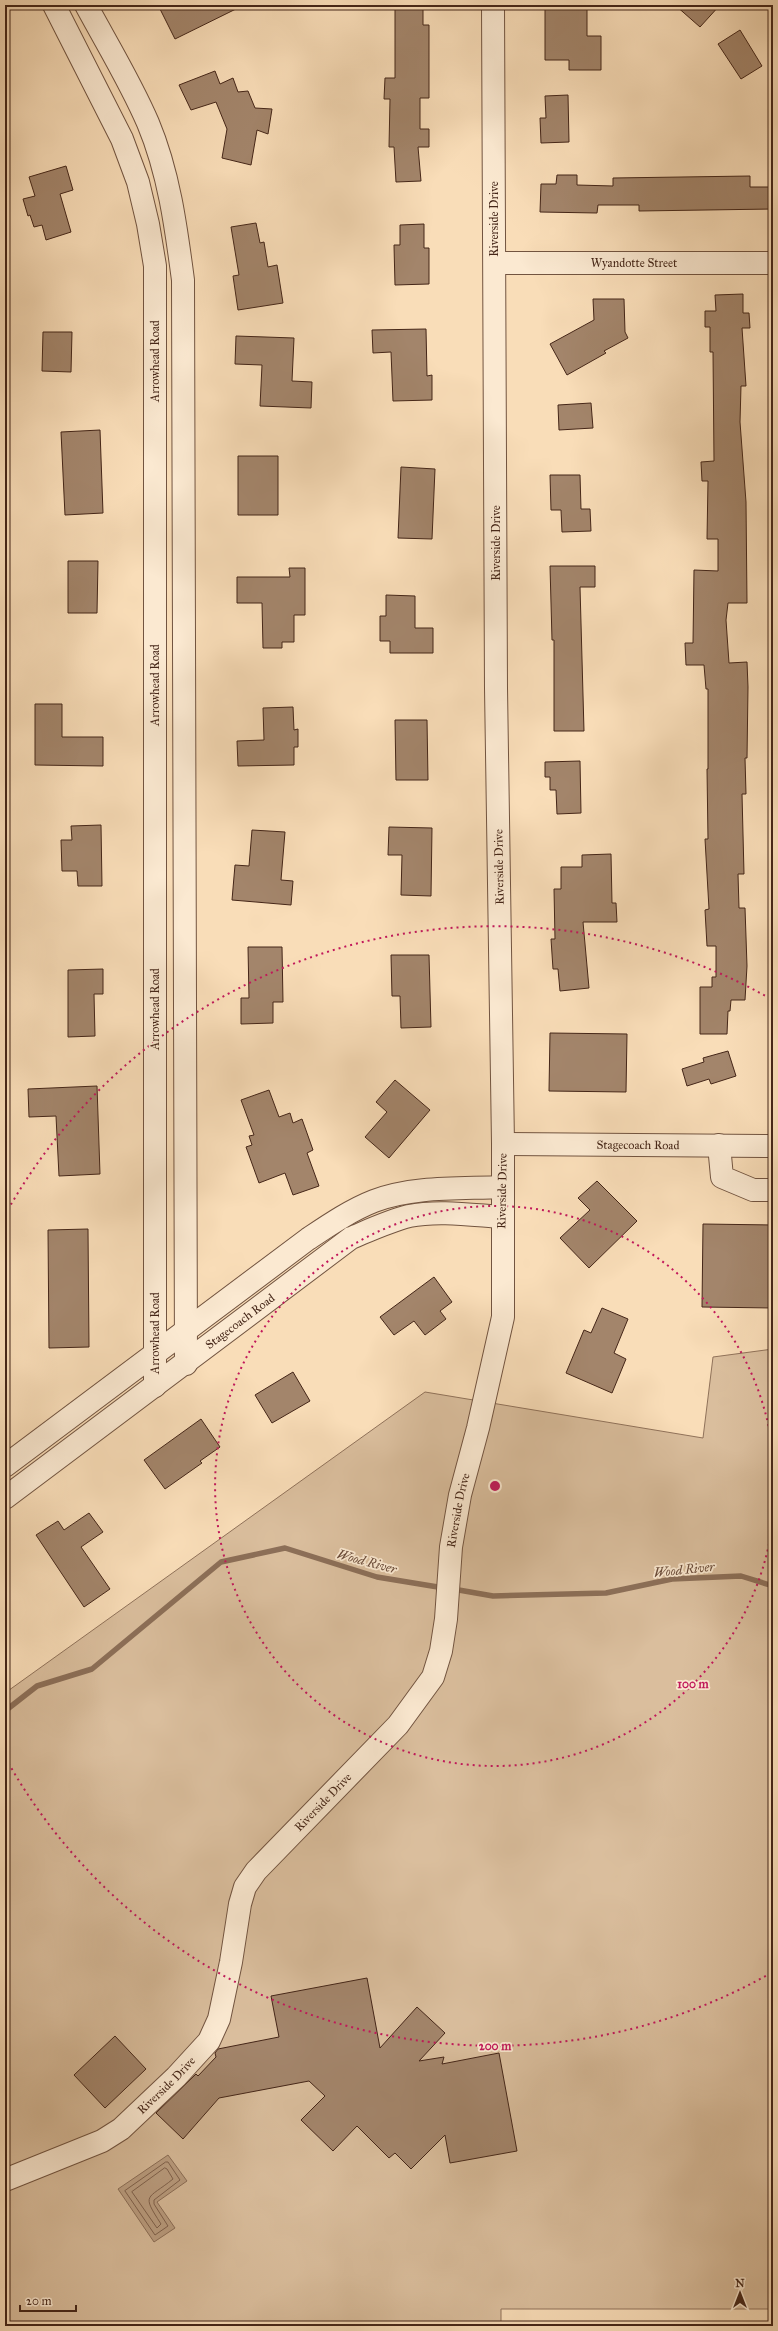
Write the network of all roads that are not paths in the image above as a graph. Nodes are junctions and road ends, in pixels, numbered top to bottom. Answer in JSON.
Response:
{"nodes":[{"id":1,"x":41,"y":5,"type":"edge"},
{"id":2,"x":54,"y":5,"type":"edge"},
{"id":3,"x":77,"y":5,"type":"edge"},
{"id":4,"x":86,"y":5,"type":"edge"},
{"id":5,"x":493,"y":5,"type":"edge"},
{"id":6,"x":96,"y":24,"type":"junction"},
{"id":7,"x":64,"y":26,"type":"junction"},
{"id":8,"x":494,"y":262,"type":"junction"},
{"id":9,"x":773,"y":263,"type":"edge"},
{"id":10,"x":503,"y":1144,"type":"junction"},
{"id":11,"x":719,"y":1145,"type":"junction"},
{"id":12,"x":773,"y":1146,"type":"edge"},
{"id":13,"x":502,"y":1187,"type":"junction"},
{"id":14,"x":773,"y":1190,"type":"edge"},
{"id":15,"x":502,"y":1217,"type":"junction"},
{"id":16,"x":186,"y":1331,"type":"junction"},
{"id":17,"x":155,"y":1354,"type":"junction"},
{"id":18,"x":186,"y":1364,"type":"junction"},
{"id":19,"x":155,"y":1386,"type":"junction"},
{"id":20,"x":5,"y":1466,"type":"edge"},
{"id":21,"x":5,"y":1498,"type":"edge"},
{"id":22,"x":5,"y":2180,"type":"edge"}],
"edges":[{"from":1,"to":7,"type":"street"},
{"from":2,"to":7,"type":"street","name":"Arrowhead Road"},
{"from":3,"to":6,"type":"street"},
{"from":4,"to":6,"type":"street"},
{"from":5,"to":8,"type":"street","name":"Riverside Drive"},
{"from":6,"to":16,"type":"street"},
{"from":7,"to":17,"type":"street","name":"Arrowhead Road"},
{"from":8,"to":9,"type":"street","name":"Wyandotte Street"},
{"from":8,"to":10,"type":"street","name":"Riverside Drive"},
{"from":10,"to":11,"type":"street","name":"Stagecoach Road"},
{"from":10,"to":13,"type":"street","name":"Riverside Drive"},
{"from":11,"to":12,"type":"street","name":"Stagecoach Road"},
{"from":11,"to":14,"type":"street"},
{"from":13,"to":15,"type":"street","name":"Riverside Drive"},
{"from":13,"to":16,"type":"street","name":"Stagecoach Road"},
{"from":15,"to":18,"type":"street","name":"Stagecoach Road"},
{"from":15,"to":22,"type":"street","name":"Riverside Drive"},
{"from":16,"to":17,"type":"street","name":"Stagecoach Road"},
{"from":16,"to":18,"type":"street"},
{"from":17,"to":19,"type":"street","name":"Arrowhead Road"},
{"from":17,"to":20,"type":"street","name":"Stagecoach Road"},
{"from":18,"to":19,"type":"street","name":"Stagecoach Road"},
{"from":19,"to":21,"type":"street","name":"Stagecoach Road"}]}
